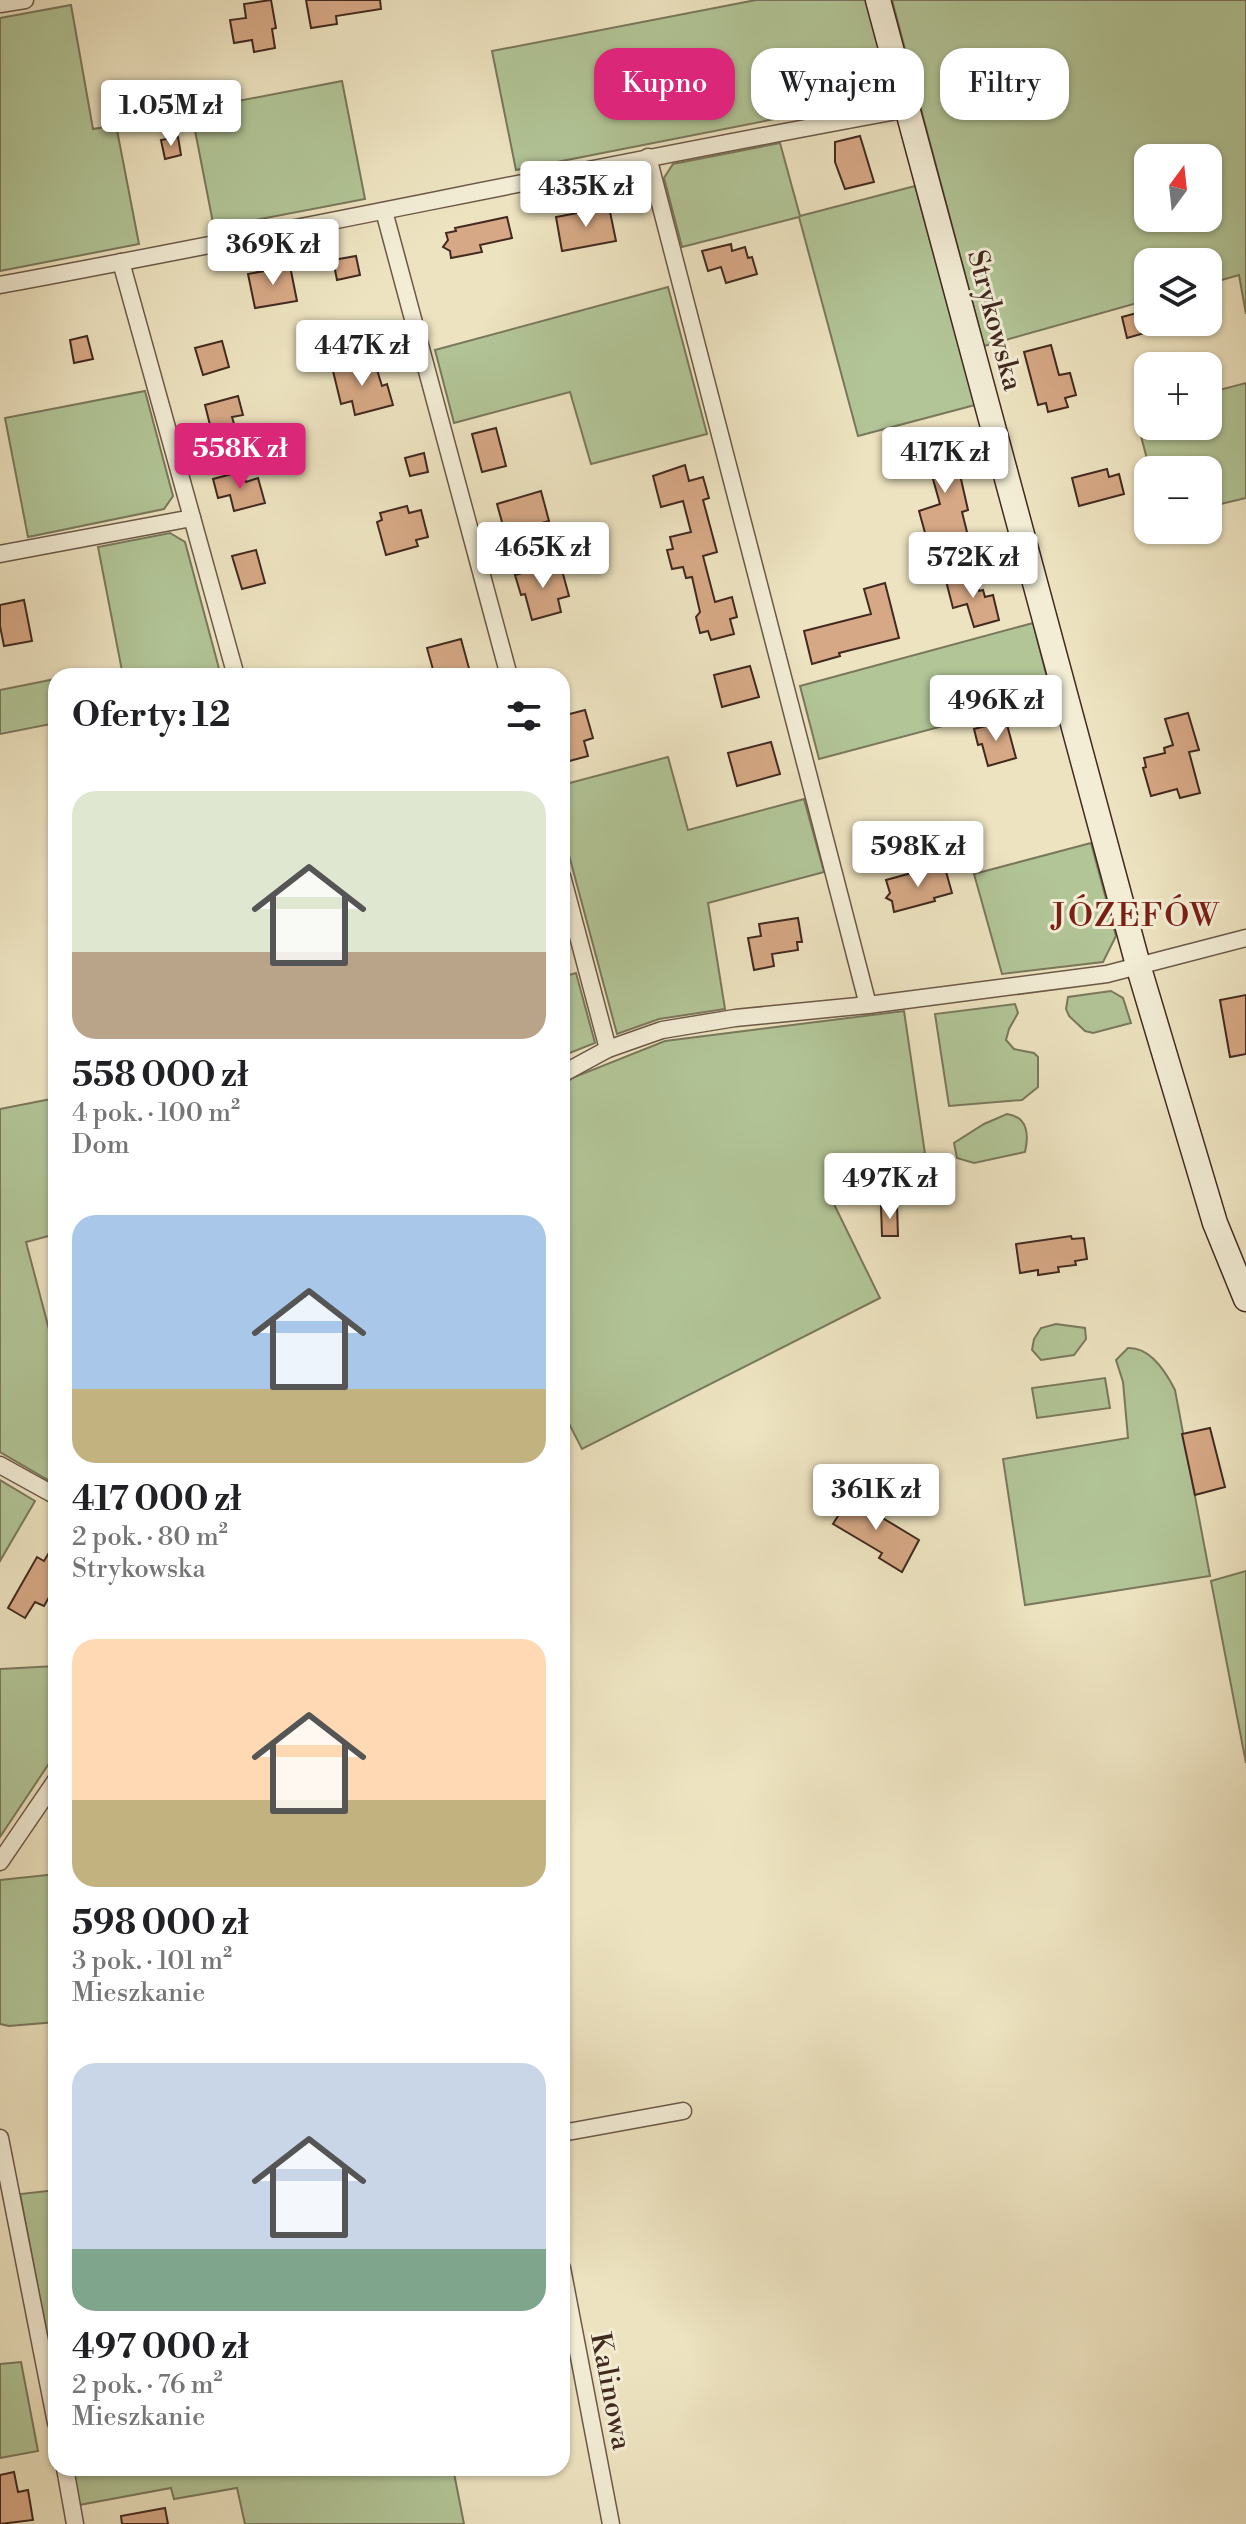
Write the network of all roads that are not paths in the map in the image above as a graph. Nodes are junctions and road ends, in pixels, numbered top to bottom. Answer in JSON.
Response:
{"nodes":[{"id":1,"x":25,"y":0,"type":"edge"},
{"id":2,"x":878,"y":0,"type":"edge"},
{"id":3,"x":0,"y":4,"type":"edge"},
{"id":4,"x":891,"y":48,"type":"edge"},
{"id":5,"x":848,"y":120,"type":"edge"},
{"id":6,"x":911,"y":120,"type":"edge"},
{"id":7,"x":648,"y":157,"type":"junction"},
{"id":8,"x":384,"y":211,"type":"junction"},
{"id":9,"x":121,"y":262,"type":"junction"},
{"id":10,"x":0,"y":285,"type":"edge"},
{"id":11,"x":192,"y":518,"type":"junction"},
{"id":12,"x":0,"y":554,"type":"edge"},
{"id":13,"x":234,"y":668,"type":"edge"},
{"id":14,"x":507,"y":668,"type":"edge"},
{"id":15,"x":570,"y":906,"type":"edge"},
{"id":16,"x":1246,"y":938,"type":"edge"},
{"id":17,"x":1138,"y":965,"type":"junction"},
{"id":18,"x":868,"y":1005,"type":"junction"},
{"id":19,"x":608,"y":1049,"type":"junction"},
{"id":20,"x":570,"y":1070,"type":"edge"},
{"id":21,"x":1246,"y":1299,"type":"edge"},
{"id":22,"x":0,"y":1465,"type":"edge"},
{"id":23,"x":48,"y":1492,"type":"edge"},
{"id":24,"x":48,"y":1792,"type":"edge"},
{"id":25,"x":0,"y":1862,"type":"edge"},
{"id":26,"x":683,"y":2111,"type":"dead end"},
{"id":27,"x":570,"y":2132,"type":"edge"},
{"id":28,"x":0,"y":2138,"type":"edge"},
{"id":29,"x":570,"y":2310,"type":"edge"},
{"id":30,"x":48,"y":2382,"type":"edge"},
{"id":31,"x":66,"y":2476,"type":"edge"},
{"id":32,"x":75,"y":2524,"type":"edge"},
{"id":33,"x":611,"y":2524,"type":"edge"}],
"edges":[{"from":1,"to":3,"type":"street"},
{"from":2,"to":4,"type":"street","name":"Strykowska"},
{"from":5,"to":7,"type":"street"},
{"from":6,"to":17,"type":"street","name":"Strykowska"},
{"from":7,"to":8,"type":"street"},
{"from":7,"to":18,"type":"street"},
{"from":8,"to":9,"type":"street"},
{"from":8,"to":14,"type":"street"},
{"from":9,"to":10,"type":"street"},
{"from":9,"to":11,"type":"street"},
{"from":11,"to":12,"type":"street"},
{"from":11,"to":13,"type":"street"},
{"from":15,"to":19,"type":"street"},
{"from":16,"to":17,"type":"street"},
{"from":17,"to":18,"type":"street"},
{"from":17,"to":21,"type":"street","name":"Strykowska"},
{"from":18,"to":19,"type":"street"},
{"from":19,"to":20,"type":"street"},
{"from":22,"to":23,"type":"street"},
{"from":24,"to":25,"type":"street"},
{"from":26,"to":27,"type":"street"},
{"from":28,"to":30,"type":"street"},
{"from":29,"to":33,"type":"street","name":"Kalinowa"},
{"from":31,"to":32,"type":"street"}]}
